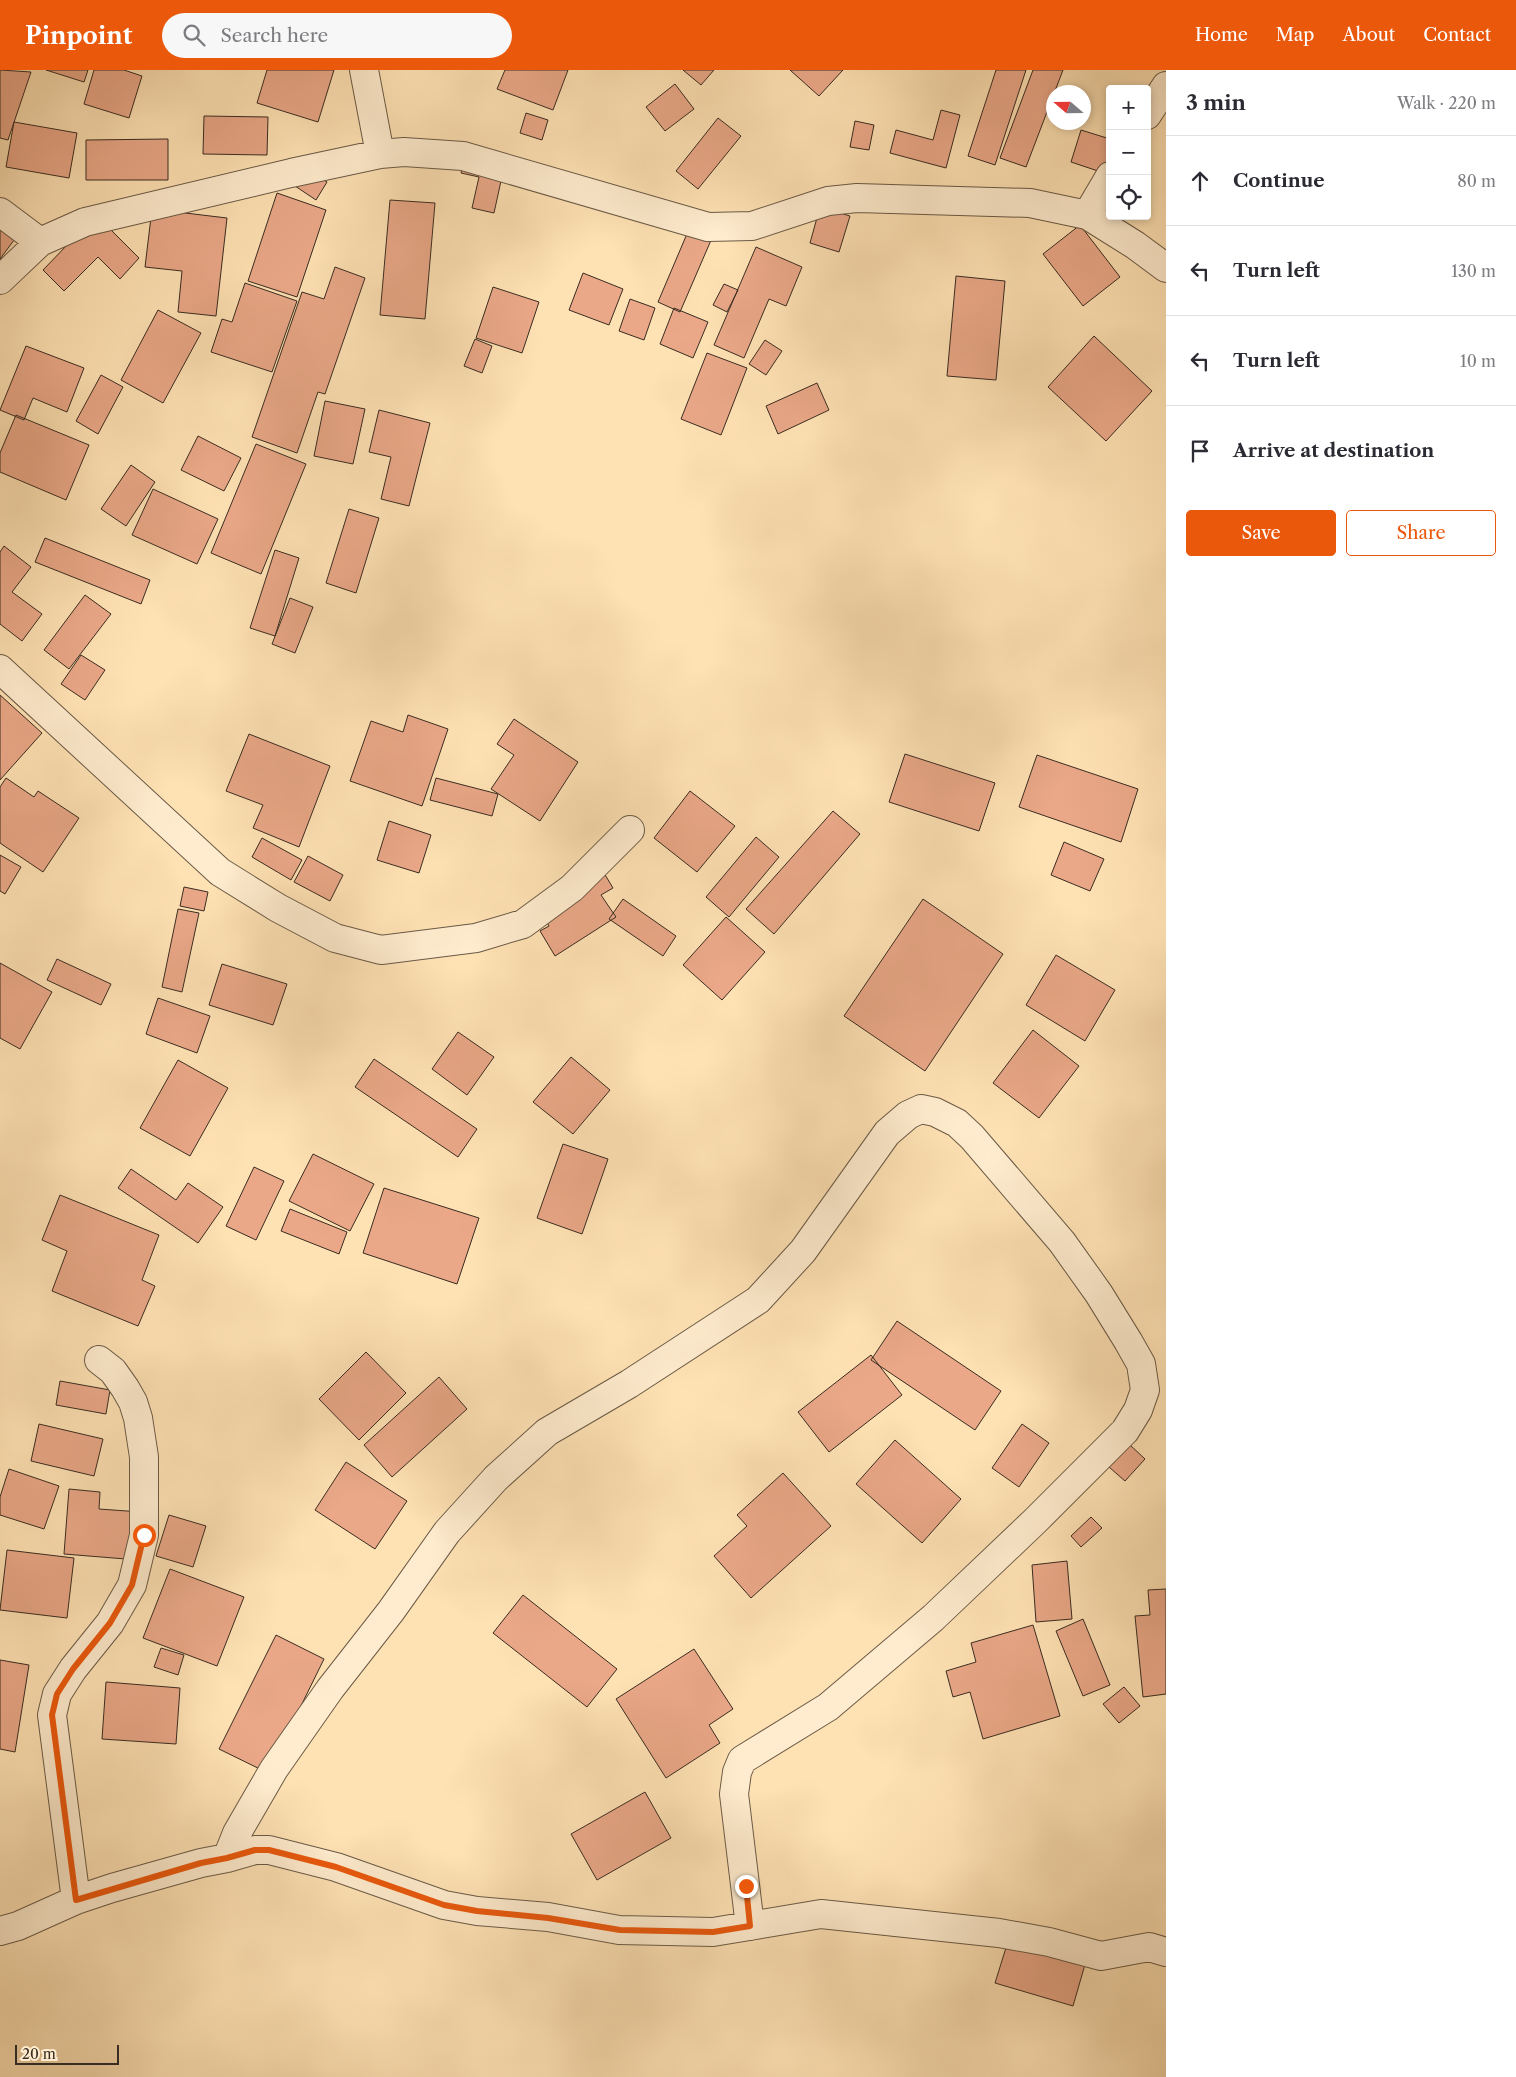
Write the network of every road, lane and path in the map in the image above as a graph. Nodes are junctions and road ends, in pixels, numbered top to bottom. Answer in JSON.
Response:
{"nodes":[{"id":1,"x":364,"y":70,"type":"edge"},
{"id":2,"x":1166,"y":86,"type":"edge"},
{"id":3,"x":1151,"y":110,"type":"edge"},
{"id":4,"x":380,"y":154,"type":"junction"},
{"id":5,"x":1106,"y":183,"type":"edge"},
{"id":6,"x":0,"y":212,"type":"edge"},
{"id":7,"x":1087,"y":215,"type":"junction"},
{"id":8,"x":40,"y":242,"type":"junction"},
{"id":9,"x":1166,"y":268,"type":"edge"},
{"id":10,"x":0,"y":280,"type":"edge"},
{"id":11,"x":0,"y":669,"type":"edge"},
{"id":12,"x":630,"y":830,"type":"dead end"},
{"id":13,"x":98,"y":1360,"type":"dead end"},
{"id":14,"x":227,"y":1858,"type":"junction"},
{"id":15,"x":76,"y":1900,"type":"junction"},
{"id":16,"x":750,"y":1926,"type":"junction"},
{"id":17,"x":0,"y":1931,"type":"edge"},
{"id":18,"x":1166,"y":1952,"type":"edge"}],
"edges":[{"from":1,"to":4,"type":"street"},
{"from":2,"to":3,"type":"street"},
{"from":4,"to":7,"type":"street"},
{"from":4,"to":8,"type":"street"},
{"from":5,"to":7,"type":"street"},
{"from":6,"to":8,"type":"street"},
{"from":7,"to":9,"type":"street"},
{"from":8,"to":10,"type":"street"},
{"from":11,"to":12,"type":"street"},
{"from":13,"to":15,"type":"street"},
{"from":14,"to":15,"type":"street"},
{"from":14,"to":16,"type":"street"},
{"from":14,"to":16,"type":"street"},
{"from":15,"to":17,"type":"street"},
{"from":16,"to":18,"type":"street"}]}
